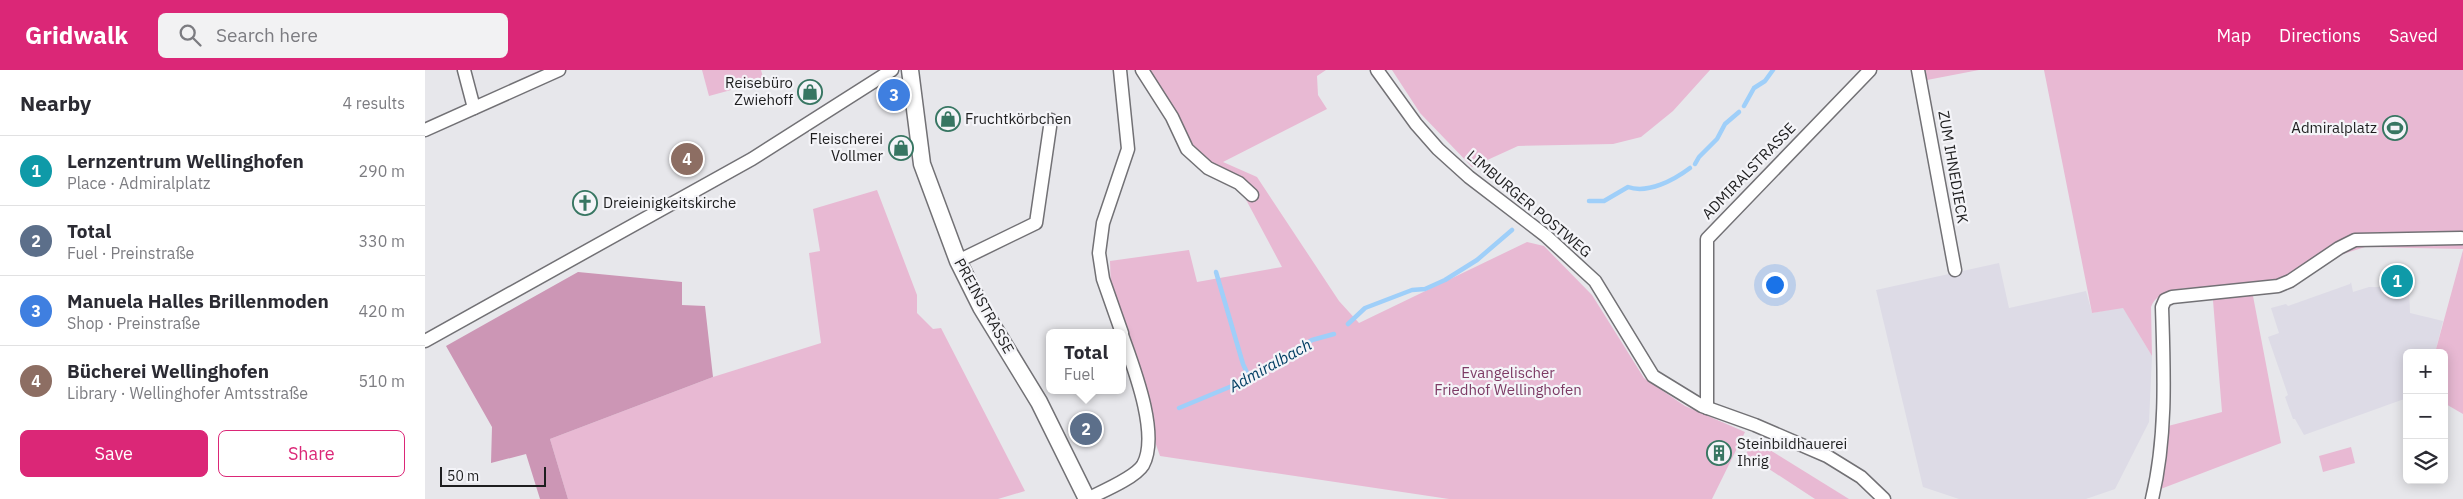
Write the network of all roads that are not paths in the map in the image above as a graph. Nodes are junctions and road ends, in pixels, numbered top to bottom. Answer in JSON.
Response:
{"nodes":[{"id":1,"x":464,"y":70,"type":"edge"},
{"id":2,"x":559,"y":70,"type":"edge"},
{"id":3,"x":893,"y":70,"type":"edge"},
{"id":4,"x":911,"y":70,"type":"edge"},
{"id":5,"x":1120,"y":70,"type":"edge"},
{"id":6,"x":1142,"y":70,"type":"edge"},
{"id":7,"x":1377,"y":70,"type":"edge"},
{"id":8,"x":1870,"y":70,"type":"edge"},
{"id":9,"x":1918,"y":70,"type":"edge"},
{"id":10,"x":474,"y":108,"type":"junction"},
{"id":11,"x":1051,"y":120,"type":"dead end"},
{"id":12,"x":425,"y":130,"type":"edge"},
{"id":13,"x":1252,"y":195,"type":"dead end"},
{"id":14,"x":2461,"y":238,"type":"dead end"},
{"id":15,"x":958,"y":261,"type":"junction"},
{"id":16,"x":1955,"y":270,"type":"dead end"},
{"id":17,"x":1120,"y":329,"type":"edge"},
{"id":18,"x":425,"y":342,"type":"edge"},
{"id":19,"x":1126,"y":347,"type":"edge"},
{"id":20,"x":1707,"y":408,"type":"junction"},
{"id":21,"x":1087,"y":499,"type":"edge"},
{"id":22,"x":1884,"y":499,"type":"edge"},
{"id":23,"x":2152,"y":499,"type":"edge"}],
"edges":[{"from":1,"to":10,"type":"street"},
{"from":2,"to":10,"type":"street"},
{"from":3,"to":18,"type":"street"},
{"from":4,"to":15,"type":"street","name":"PREINSTRASSE"},
{"from":5,"to":17,"type":"street"},
{"from":6,"to":13,"type":"street"},
{"from":7,"to":20,"type":"street","name":"LIMBURGER POSTWEG"},
{"from":8,"to":20,"type":"street","name":"ADMIRALSTRASSE"},
{"from":9,"to":16,"type":"street","name":"ZUM IHNEDIECK"},
{"from":10,"to":12,"type":"street"},
{"from":11,"to":15,"type":"street"},
{"from":14,"to":23,"type":"street"},
{"from":15,"to":21,"type":"street","name":"PREINSTRASSE"},
{"from":19,"to":21,"type":"street"},
{"from":20,"to":22,"type":"street","name":"LIMBURGER POSTWEG"}]}
